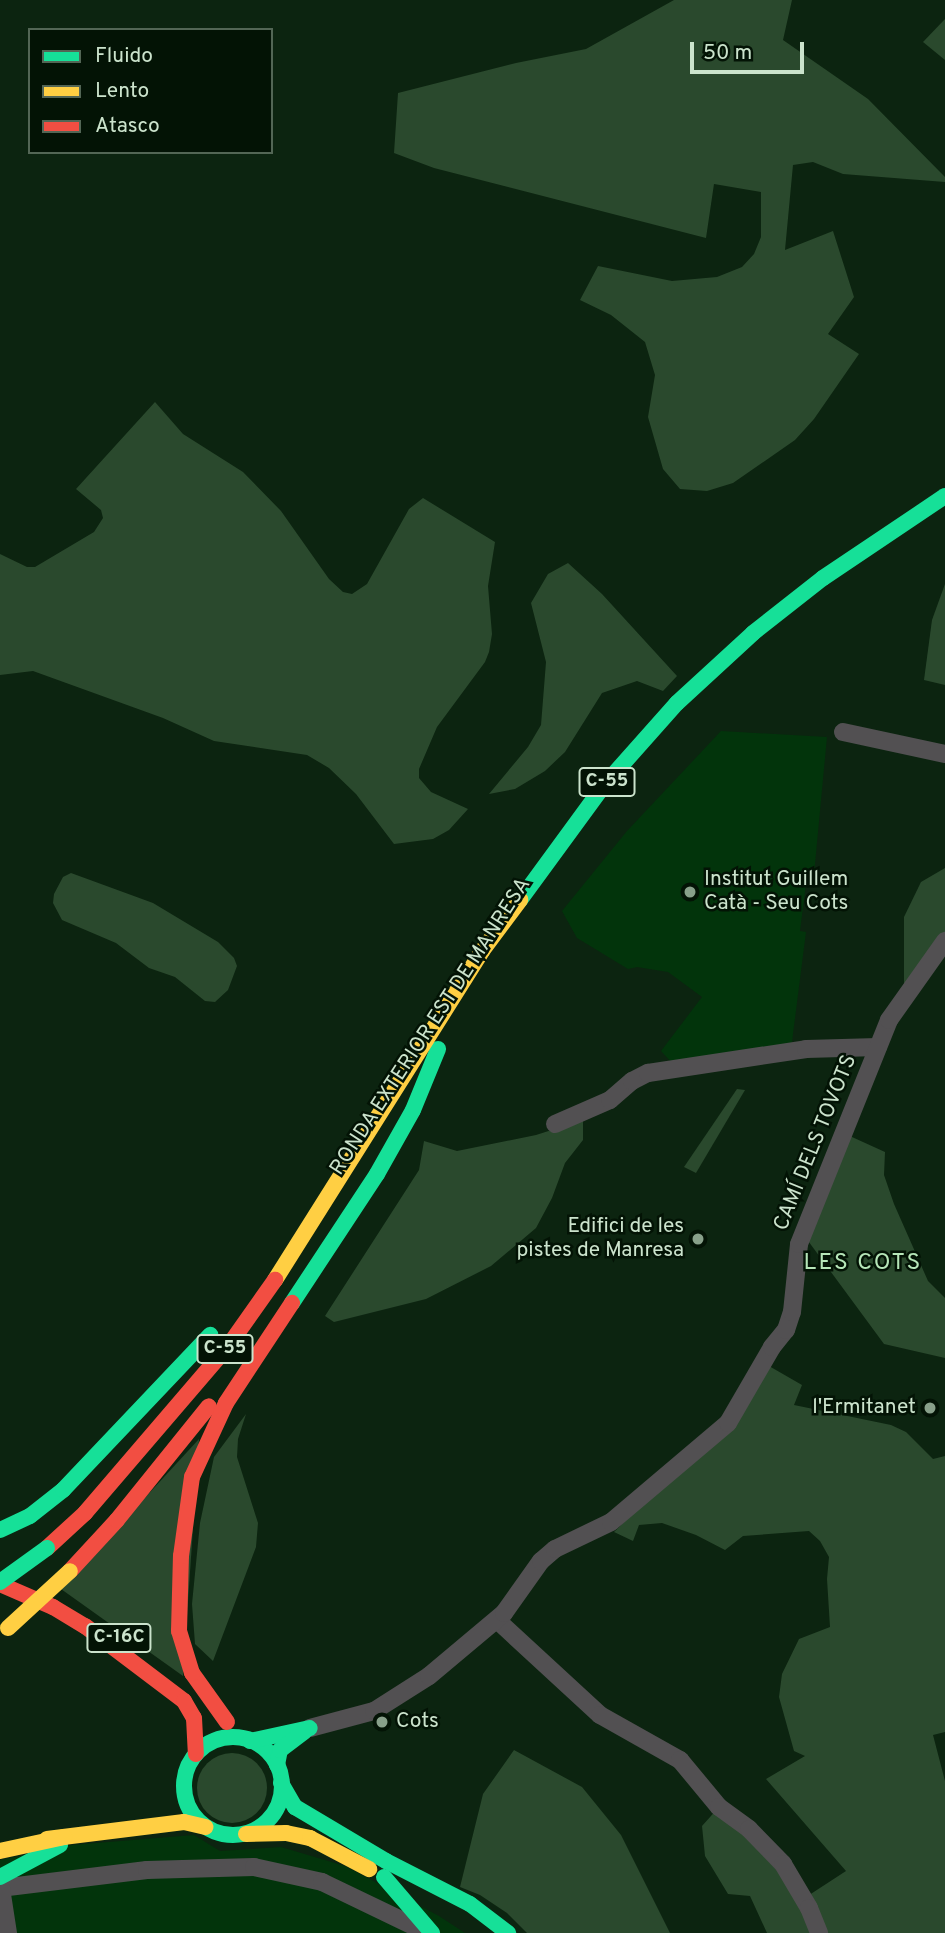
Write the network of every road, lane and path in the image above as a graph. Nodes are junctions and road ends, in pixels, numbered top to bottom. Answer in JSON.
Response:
{"nodes":[{"id":1,"x":945,"y":496,"type":"edge"},
{"id":2,"x":945,"y":515,"type":"edge"},
{"id":3,"x":775,"y":637,"type":"dead end"},
{"id":4,"x":680,"y":725,"type":"dead end"},
{"id":5,"x":843,"y":732,"type":"dead end"},
{"id":6,"x":945,"y":754,"type":"edge"},
{"id":7,"x":945,"y":941,"type":"edge"},
{"id":8,"x":439,"y":1047,"type":"junction"},
{"id":9,"x":878,"y":1047,"type":"junction"},
{"id":10,"x":555,"y":1124,"type":"dead end"},
{"id":11,"x":332,"y":1188,"type":"junction"},
{"id":12,"x":254,"y":1280,"type":"dead end"},
{"id":13,"x":221,"y":1322,"type":"dead end"},
{"id":14,"x":0,"y":1530,"type":"edge"},
{"id":15,"x":45,"y":1545,"type":"junction"},
{"id":16,"x":65,"y":1566,"type":"junction"},
{"id":17,"x":0,"y":1571,"type":"edge"},
{"id":18,"x":0,"y":1583,"type":"edge"},
{"id":19,"x":0,"y":1607,"type":"edge"},
{"id":20,"x":497,"y":1620,"type":"junction"},
{"id":21,"x":4,"y":1632,"type":"edge"},
{"id":22,"x":227,"y":1722,"type":"junction"},
{"id":23,"x":310,"y":1728,"type":"junction"},
{"id":24,"x":244,"y":1739,"type":"junction"},
{"id":25,"x":196,"y":1754,"type":"junction"},
{"id":26,"x":276,"y":1765,"type":"junction"},
{"id":27,"x":281,"y":1783,"type":"junction"},
{"id":28,"x":205,"y":1827,"type":"junction"},
{"id":29,"x":246,"y":1834,"type":"junction"},
{"id":30,"x":73,"y":1836,"type":"junction"},
{"id":31,"x":0,"y":1844,"type":"edge"},
{"id":32,"x":0,"y":1852,"type":"edge"},
{"id":33,"x":384,"y":1877,"type":"junction"},
{"id":34,"x":0,"y":1884,"type":"edge"},
{"id":35,"x":8,"y":1933,"type":"edge"},
{"id":36,"x":430,"y":1933,"type":"edge"},
{"id":37,"x":483,"y":1933,"type":"edge"},
{"id":38,"x":508,"y":1933,"type":"edge"},
{"id":39,"x":818,"y":1933,"type":"edge"}],
"edges":[{"from":1,"to":11,"type":"main road","name":"RONDA EXTERIOR EST DE MANRESA","number":"C-55"},
{"from":2,"to":3,"type":"main road"},
{"from":4,"to":8,"type":"main road","name":"RONDA EXTERIOR EST DE MANRESA","number":"C-55"},
{"from":5,"to":6,"type":"street"},
{"from":7,"to":9,"type":"street","name":"CAMÍ DELS TOVOTS"},
{"from":8,"to":16,"type":"main road","name":"RONDA EXTERIOR EST DE MANRESA","number":"C-55"},
{"from":8,"to":22,"type":"main road"},
{"from":9,"to":10,"type":"street"},
{"from":9,"to":20,"type":"street","name":"CAMÍ DELS TOVOTS"},
{"from":11,"to":12,"type":"main road"},
{"from":11,"to":15,"type":"main road","name":"RONDA EXTERIOR EST DE MANRESA","number":"C-55"},
{"from":13,"to":14,"type":"main road"},
{"from":15,"to":17,"type":"main road"},
{"from":15,"to":18,"type":"main road","name":"RONDA EXTERIOR EST DE MANRESA","number":"C-55","bridge":true},
{"from":16,"to":19,"type":"main road","name":"RONDA EXTERIOR EST DE MANRESA","number":"C-55"},
{"from":16,"to":21,"type":"main road","bridge":true},
{"from":17,"to":22,"type":"main road","number":"C-16C"},
{"from":18,"to":25,"type":"main road"},
{"from":20,"to":23,"type":"street","name":"CAMÍ DELS TOVOTS"},
{"from":20,"to":39,"type":"street"},
{"from":22,"to":24,"type":"main road","number":"C-16C"},
{"from":23,"to":24,"type":"main road"},
{"from":23,"to":26,"type":"main road"},
{"from":24,"to":25,"type":"main road"},
{"from":24,"to":26,"type":"main road","number":"C-16C"},
{"from":25,"to":28,"type":"main road"},
{"from":26,"to":27,"type":"main road"},
{"from":27,"to":29,"type":"main road"},
{"from":27,"to":38,"type":"main road"},
{"from":28,"to":29,"type":"main road"},
{"from":28,"to":30,"type":"main road"},
{"from":29,"to":33,"type":"main road"},
{"from":30,"to":31,"type":"main road"},
{"from":30,"to":32,"type":"main road"},
{"from":30,"to":34,"type":"main road"},
{"from":33,"to":36,"type":"main road"},
{"from":33,"to":37,"type":"main road"},
{"from":34,"to":35,"type":"street"},
{"from":34,"to":36,"type":"street"}]}
